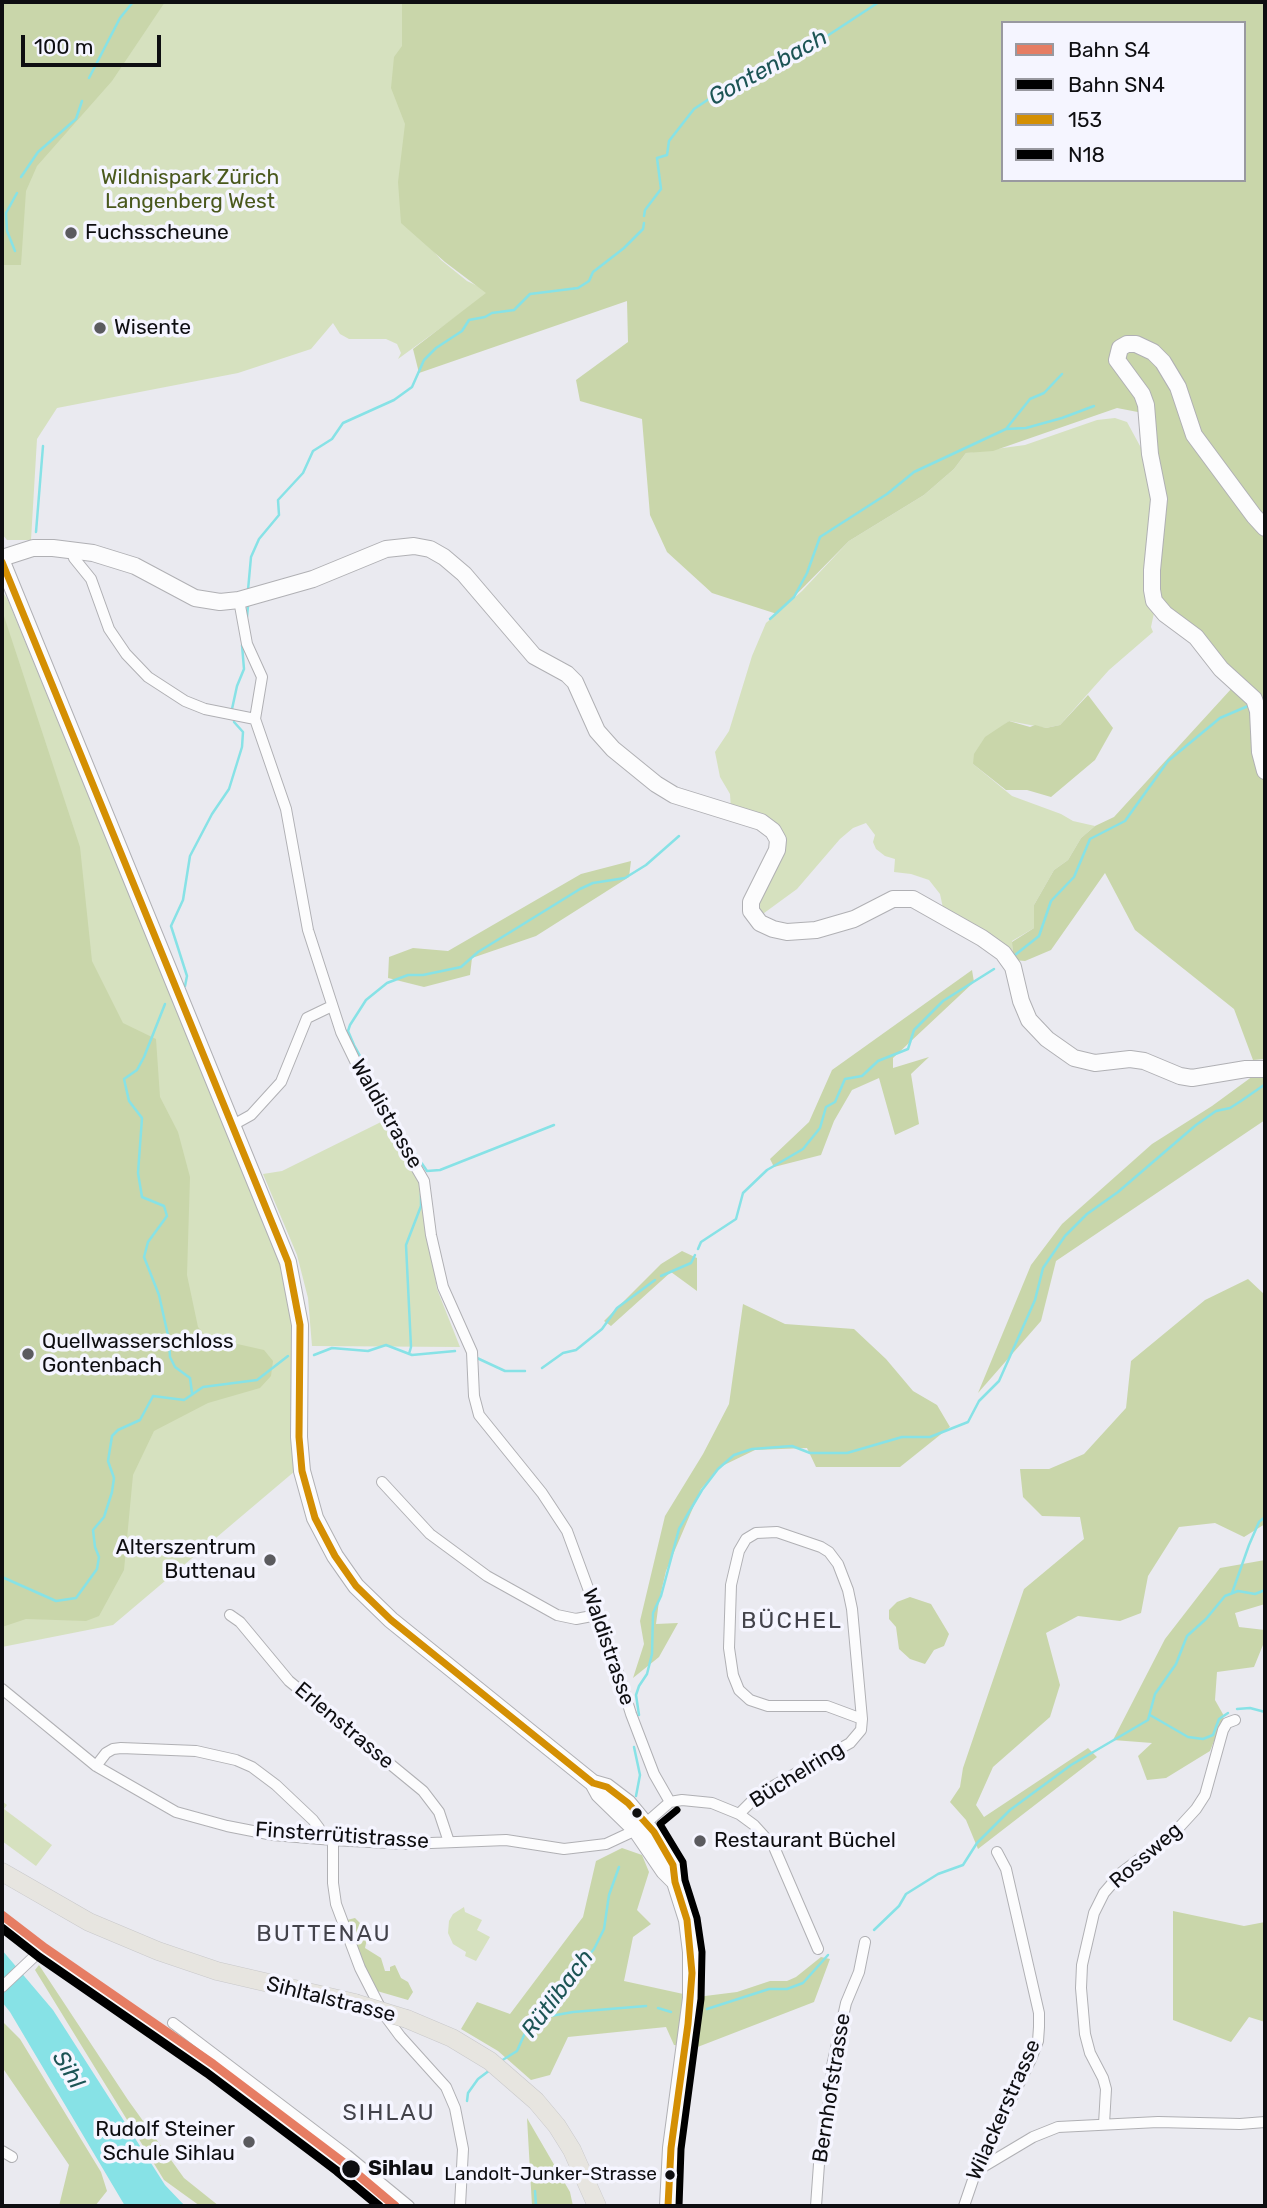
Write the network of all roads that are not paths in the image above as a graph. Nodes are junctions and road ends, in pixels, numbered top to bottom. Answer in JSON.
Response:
{"nodes":[{"id":1,"x":1265,"y":528,"type":"edge"},
{"id":2,"x":72,"y":550,"type":"junction"},
{"id":3,"x":2,"y":560,"type":"edge"},
{"id":4,"x":239,"y":600,"type":"junction"},
{"id":5,"x":254,"y":719,"type":"junction"},
{"id":6,"x":1265,"y":771,"type":"edge"},
{"id":7,"x":332,"y":1006,"type":"junction"},
{"id":8,"x":1265,"y":1069,"type":"edge"},
{"id":9,"x":233,"y":1125,"type":"junction"},
{"id":10,"x":382,"y":1482,"type":"dead end"},
{"id":11,"x":229,"y":1615,"type":"dead end"},
{"id":12,"x":597,"y":1615,"type":"junction"},
{"id":13,"x":2,"y":1689,"type":"edge"},
{"id":14,"x":862,"y":1719,"type":"junction"},
{"id":15,"x":1235,"y":1720,"type":"dead end"},
{"id":16,"x":96,"y":1766,"type":"junction"},
{"id":17,"x":670,"y":1802,"type":"junction"},
{"id":18,"x":739,"y":1814,"type":"junction"},
{"id":19,"x":641,"y":1827,"type":"junction"},
{"id":20,"x":321,"y":1839,"type":"junction"},
{"id":21,"x":333,"y":1840,"type":"junction"},
{"id":22,"x":449,"y":1842,"type":"junction"},
{"id":23,"x":997,"y":1852,"type":"dead end"},
{"id":24,"x":2,"y":1872,"type":"edge"},
{"id":25,"x":2,"y":1924,"type":"edge"},
{"id":26,"x":865,"y":1942,"type":"dead end"},
{"id":27,"x":818,"y":1950,"type":"dead end"},
{"id":28,"x":35,"y":1956,"type":"junction"},
{"id":29,"x":2,"y":1987,"type":"edge"},
{"id":30,"x":173,"y":2023,"type":"dead end"},
{"id":31,"x":1265,"y":2122,"type":"edge"},
{"id":32,"x":1104,"y":2124,"type":"junction"},
{"id":33,"x":975,"y":2171,"type":"junction"},
{"id":34,"x":382,"y":2206,"type":"edge"},
{"id":35,"x":409,"y":2206,"type":"edge"},
{"id":36,"x":460,"y":2206,"type":"edge"},
{"id":37,"x":597,"y":2206,"type":"edge"},
{"id":38,"x":668,"y":2206,"type":"edge"},
{"id":39,"x":816,"y":2206,"type":"edge"},
{"id":40,"x":964,"y":2206,"type":"edge"}],
"edges":[{"from":1,"to":6,"type":"street"},
{"from":2,"to":3,"type":"street"},
{"from":2,"to":4,"type":"street"},
{"from":2,"to":5,"type":"street"},
{"from":3,"to":9,"type":"street"},
{"from":4,"to":5,"type":"street"},
{"from":4,"to":8,"type":"street"},
{"from":5,"to":7,"type":"street","name":"Waldistrasse"},
{"from":7,"to":9,"type":"street"},
{"from":7,"to":12,"type":"street","name":"Waldistrasse"},
{"from":9,"to":19,"type":"street"},
{"from":10,"to":12,"type":"street"},
{"from":11,"to":22,"type":"street","name":"Erlenstrasse"},
{"from":12,"to":17,"type":"street","name":"Waldistrasse"},
{"from":13,"to":16,"type":"street","name":"Finsterrütistrasse"},
{"from":14,"to":14,"type":"street","name":"Büchelring"},
{"from":14,"to":18,"type":"street","name":"Büchelring"},
{"from":15,"to":32,"type":"street","name":"Rossweg"},
{"from":16,"to":20,"type":"street","name":"Finsterrütistrasse"},
{"from":16,"to":20,"type":"street"},
{"from":17,"to":18,"type":"street","name":"Büchelring"},
{"from":17,"to":19,"type":"street"},
{"from":18,"to":27,"type":"street"},
{"from":19,"to":22,"type":"street","name":"Finsterrütistrasse"},
{"from":19,"to":38,"type":"street"},
{"from":20,"to":21,"type":"street","name":"Finsterrütistrasse"},
{"from":21,"to":22,"type":"street","name":"Finsterrütistrasse"},
{"from":21,"to":36,"type":"street"},
{"from":23,"to":33,"type":"street","name":"Wilackerstrasse"},
{"from":24,"to":37,"type":"main road","name":"Sihltalstrasse","bridge":true},
{"from":25,"to":28,"type":"street"},
{"from":26,"to":39,"type":"street","name":"Bernhofstrasse"},
{"from":28,"to":29,"type":"street"},
{"from":28,"to":34,"type":"street"},
{"from":30,"to":35,"type":"street"},
{"from":31,"to":32,"type":"street"},
{"from":32,"to":33,"type":"street"},
{"from":33,"to":40,"type":"street","name":"Wilackerstrasse"}]}
